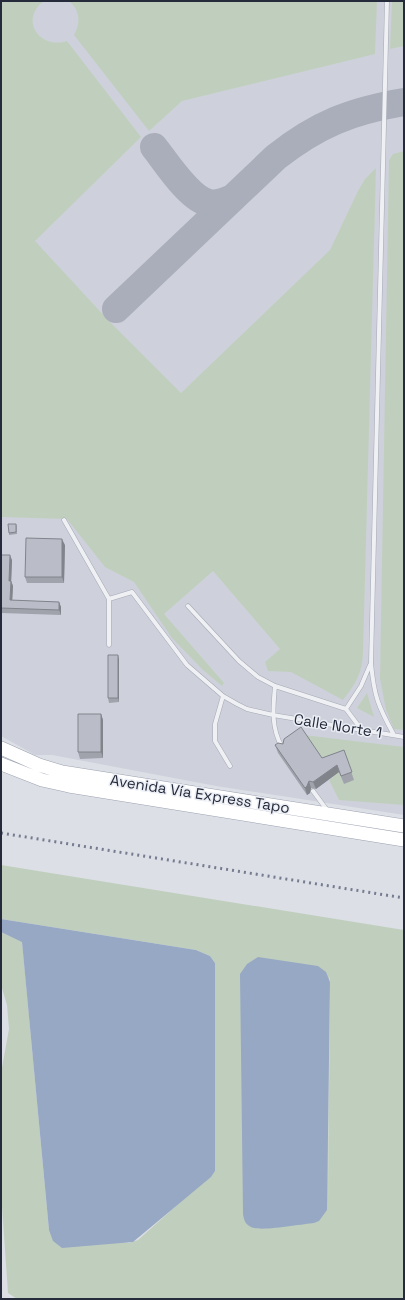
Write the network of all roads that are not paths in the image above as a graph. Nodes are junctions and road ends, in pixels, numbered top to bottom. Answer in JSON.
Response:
{"nodes":[{"id":1,"x":387,"y":1,"type":"edge"},
{"id":2,"x":64,"y":520,"type":"dead end"},
{"id":3,"x":109,"y":599,"type":"junction"},
{"id":4,"x":188,"y":606,"type":"dead end"},
{"id":5,"x":109,"y":644,"type":"dead end"},
{"id":6,"x":371,"y":663,"type":"junction"},
{"id":7,"x":275,"y":686,"type":"junction"},
{"id":8,"x":223,"y":696,"type":"junction"},
{"id":9,"x":346,"y":709,"type":"junction"},
{"id":10,"x":273,"y":715,"type":"junction"},
{"id":11,"x":362,"y":730,"type":"junction"},
{"id":12,"x":394,"y":735,"type":"junction"},
{"id":13,"x":404,"y":737,"type":"edge"},
{"id":14,"x":1,"y":748,"type":"edge"},
{"id":15,"x":284,"y":749,"type":"edge"},
{"id":16,"x":1,"y":764,"type":"edge"},
{"id":17,"x":230,"y":766,"type":"dead end"},
{"id":18,"x":313,"y":791,"type":"edge"},
{"id":19,"x":331,"y":816,"type":"junction"},
{"id":20,"x":404,"y":826,"type":"edge"},
{"id":21,"x":404,"y":840,"type":"edge"}],
"edges":[{"from":1,"to":6,"type":"lane"},
{"from":2,"to":3,"type":"lane"},
{"from":3,"to":5,"type":"lane"},
{"from":3,"to":8,"type":"lane","name":"Calle Norte 1"},
{"from":4,"to":7,"type":"lane"},
{"from":6,"to":9,"type":"lane"},
{"from":6,"to":12,"type":"lane"},
{"from":7,"to":9,"type":"lane"},
{"from":7,"to":10,"type":"lane"},
{"from":8,"to":10,"type":"lane","name":"Calle Norte 1"},
{"from":8,"to":17,"type":"lane"},
{"from":9,"to":11,"type":"lane"},
{"from":10,"to":11,"type":"lane","name":"Calle Norte 1"},
{"from":10,"to":15,"type":"lane"},
{"from":11,"to":12,"type":"lane","name":"Calle Norte 1"},
{"from":12,"to":13,"type":"lane","name":"Calle Norte 1"},
{"from":14,"to":19,"type":"main road","name":"Avenida Vía Express Tapo"},
{"from":16,"to":21,"type":"main road","name":"Avenida Vía Express Tapo"},
{"from":18,"to":19,"type":"lane"},
{"from":19,"to":20,"type":"main road","name":"Avenida Vía Express Tapo"}]}
